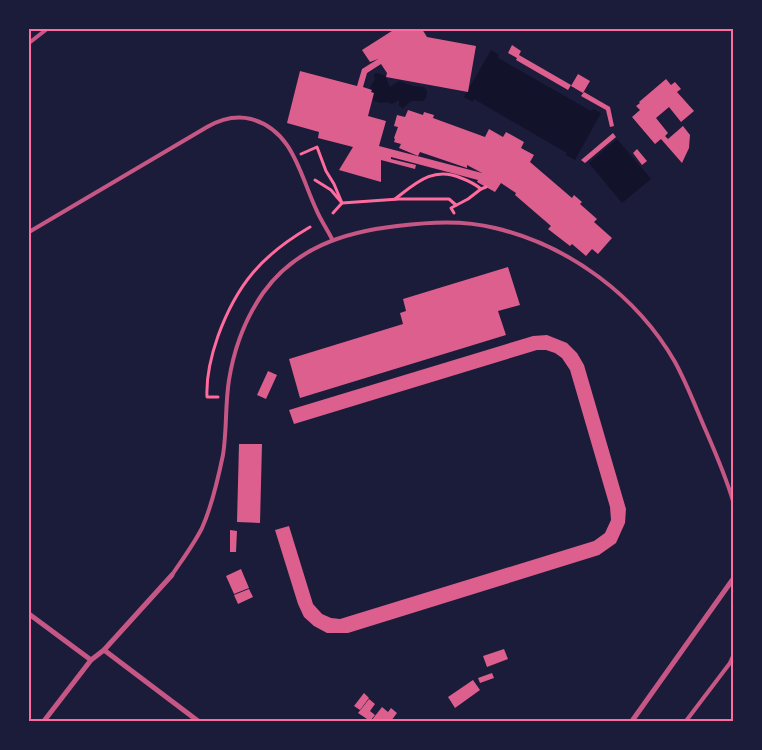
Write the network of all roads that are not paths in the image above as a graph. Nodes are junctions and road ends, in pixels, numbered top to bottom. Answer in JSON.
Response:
{"nodes":[{"id":1,"x":47,"y":29,"type":"edge"},
{"id":2,"x":29,"y":43,"type":"edge"},
{"id":3,"x":29,"y":232,"type":"edge"},
{"id":4,"x":332,"y":239,"type":"junction"},
{"id":5,"x":733,"y":501,"type":"edge"},
{"id":6,"x":172,"y":575,"type":"joint"},
{"id":7,"x":733,"y":579,"type":"edge"},
{"id":8,"x":29,"y":614,"type":"edge"},
{"id":9,"x":104,"y":650,"type":"junction"},
{"id":10,"x":733,"y":656,"type":"edge"},
{"id":11,"x":91,"y":660,"type":"junction"},
{"id":12,"x":44,"y":721,"type":"edge"},
{"id":13,"x":198,"y":721,"type":"edge"},
{"id":14,"x":632,"y":721,"type":"edge"},
{"id":15,"x":686,"y":721,"type":"edge"}],
"edges":[{"from":1,"to":2,"type":"lane"},
{"from":3,"to":4,"type":"lane"},
{"from":4,"to":5,"type":"lane"},
{"from":4,"to":6,"type":"lane"},
{"from":6,"to":9,"type":"street"},
{"from":7,"to":14,"type":"street"},
{"from":8,"to":11,"type":"street"},
{"from":9,"to":11,"type":"street"},
{"from":9,"to":13,"type":"street"},
{"from":10,"to":15,"type":"lane"},
{"from":11,"to":12,"type":"street"}]}
